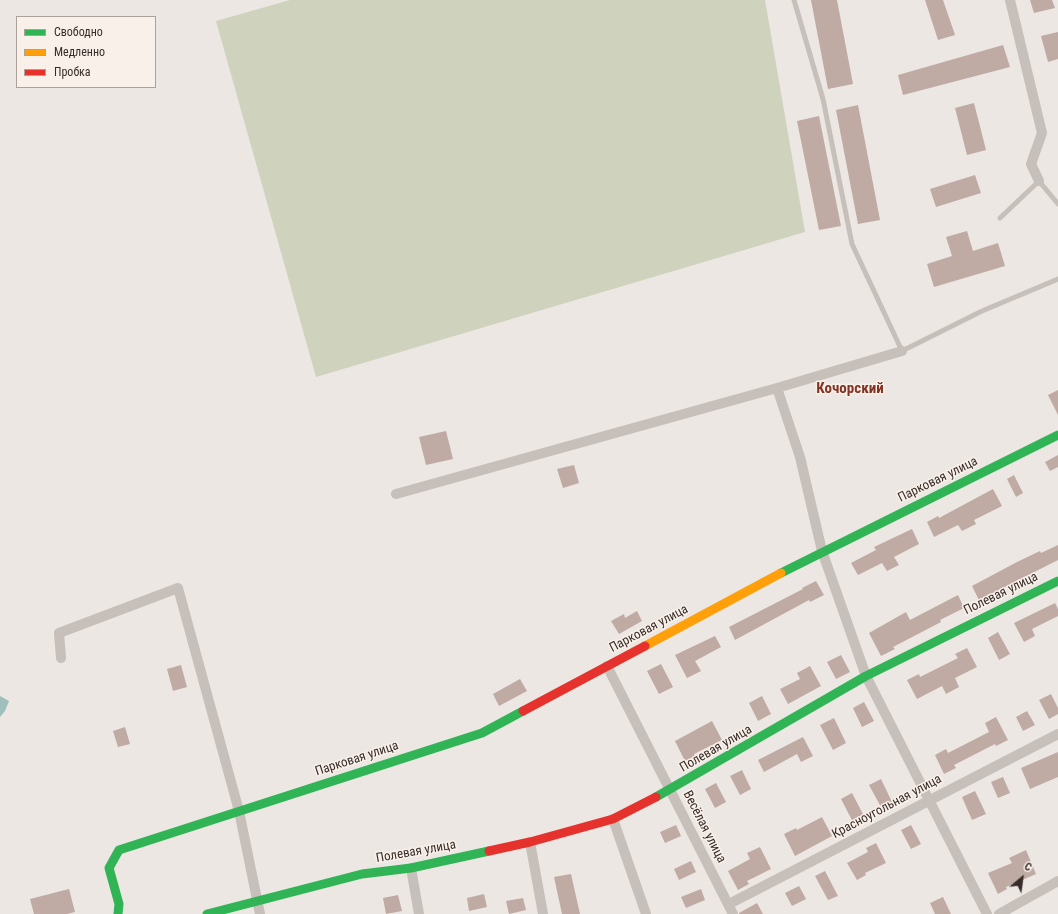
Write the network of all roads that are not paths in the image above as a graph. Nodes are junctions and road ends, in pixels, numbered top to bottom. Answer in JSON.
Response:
{"nodes":[{"id":1,"x":794,"y":0,"type":"edge"},
{"id":2,"x":1010,"y":0,"type":"edge"},
{"id":3,"x":1039,"y":181,"type":"junction"},
{"id":4,"x":1058,"y":204,"type":"edge"},
{"id":5,"x":1000,"y":218,"type":"dead end"},
{"id":6,"x":1058,"y":279,"type":"edge"},
{"id":7,"x":902,"y":351,"type":"junction"},
{"id":8,"x":777,"y":388,"type":"junction"},
{"id":9,"x":1058,"y":435,"type":"edge"},
{"id":10,"x":396,"y":494,"type":"dead end"},
{"id":11,"x":822,"y":551,"type":"junction"},
{"id":12,"x":1058,"y":580,"type":"edge"},
{"id":13,"x":61,"y":658,"type":"dead end"},
{"id":14,"x":607,"y":666,"type":"junction"},
{"id":15,"x":866,"y":676,"type":"junction"},
{"id":16,"x":1058,"y":734,"type":"edge"},
{"id":17,"x":671,"y":790,"type":"junction"},
{"id":18,"x":929,"y":800,"type":"junction"},
{"id":19,"x":239,"y":811,"type":"junction"},
{"id":20,"x":613,"y":819,"type":"junction"},
{"id":21,"x":530,"y":842,"type":"junction"},
{"id":22,"x":411,"y":868,"type":"junction"},
{"id":23,"x":1058,"y":881,"type":"edge"},
{"id":24,"x":258,"y":901,"type":"junction"},
{"id":25,"x":729,"y":904,"type":"junction"},
{"id":26,"x":118,"y":914,"type":"edge"},
{"id":27,"x":207,"y":914,"type":"edge"},
{"id":28,"x":260,"y":914,"type":"edge"},
{"id":29,"x":419,"y":914,"type":"edge"},
{"id":30,"x":543,"y":914,"type":"edge"},
{"id":31,"x":646,"y":914,"type":"edge"},
{"id":32,"x":733,"y":914,"type":"edge"},
{"id":33,"x":987,"y":914,"type":"edge"},
{"id":34,"x":999,"y":914,"type":"edge"}],
"edges":[{"from":1,"to":7,"type":"lane"},
{"from":2,"to":3,"type":"street"},
{"from":3,"to":4,"type":"lane"},
{"from":3,"to":5,"type":"lane"},
{"from":6,"to":7,"type":"lane"},
{"from":7,"to":8,"type":"street"},
{"from":8,"to":10,"type":"street"},
{"from":8,"to":11,"type":"street"},
{"from":9,"to":11,"type":"street","name":"Парковая улица"},
{"from":11,"to":14,"type":"street","name":"Парковая улица"},
{"from":11,"to":15,"type":"street"},
{"from":12,"to":15,"type":"street","name":"Полевая улица"},
{"from":13,"to":19,"type":"street"},
{"from":14,"to":17,"type":"street","name":"Весёлая улица"},
{"from":14,"to":19,"type":"street","name":"Парковая улица"},
{"from":15,"to":17,"type":"street","name":"Полевая улица"},
{"from":15,"to":18,"type":"street"},
{"from":16,"to":18,"type":"street","name":"Красноугольная улица"},
{"from":17,"to":20,"type":"street","name":"Полевая улица"},
{"from":17,"to":25,"type":"street","name":"Весёлая улица"},
{"from":18,"to":25,"type":"street","name":"Красноугольная улица"},
{"from":18,"to":33,"type":"street"},
{"from":19,"to":24,"type":"street"},
{"from":19,"to":26,"type":"street","name":"Парковая улица"},
{"from":20,"to":21,"type":"street","name":"Полевая улица"},
{"from":20,"to":31,"type":"street"},
{"from":21,"to":22,"type":"street","name":"Полевая улица"},
{"from":21,"to":30,"type":"street"},
{"from":22,"to":24,"type":"street","name":"Полевая улица"},
{"from":22,"to":29,"type":"street"},
{"from":23,"to":34,"type":"street"},
{"from":24,"to":27,"type":"street","name":"Полевая улица"},
{"from":24,"to":28,"type":"street"},
{"from":25,"to":32,"type":"street","name":"Весёлая улица"}]}
